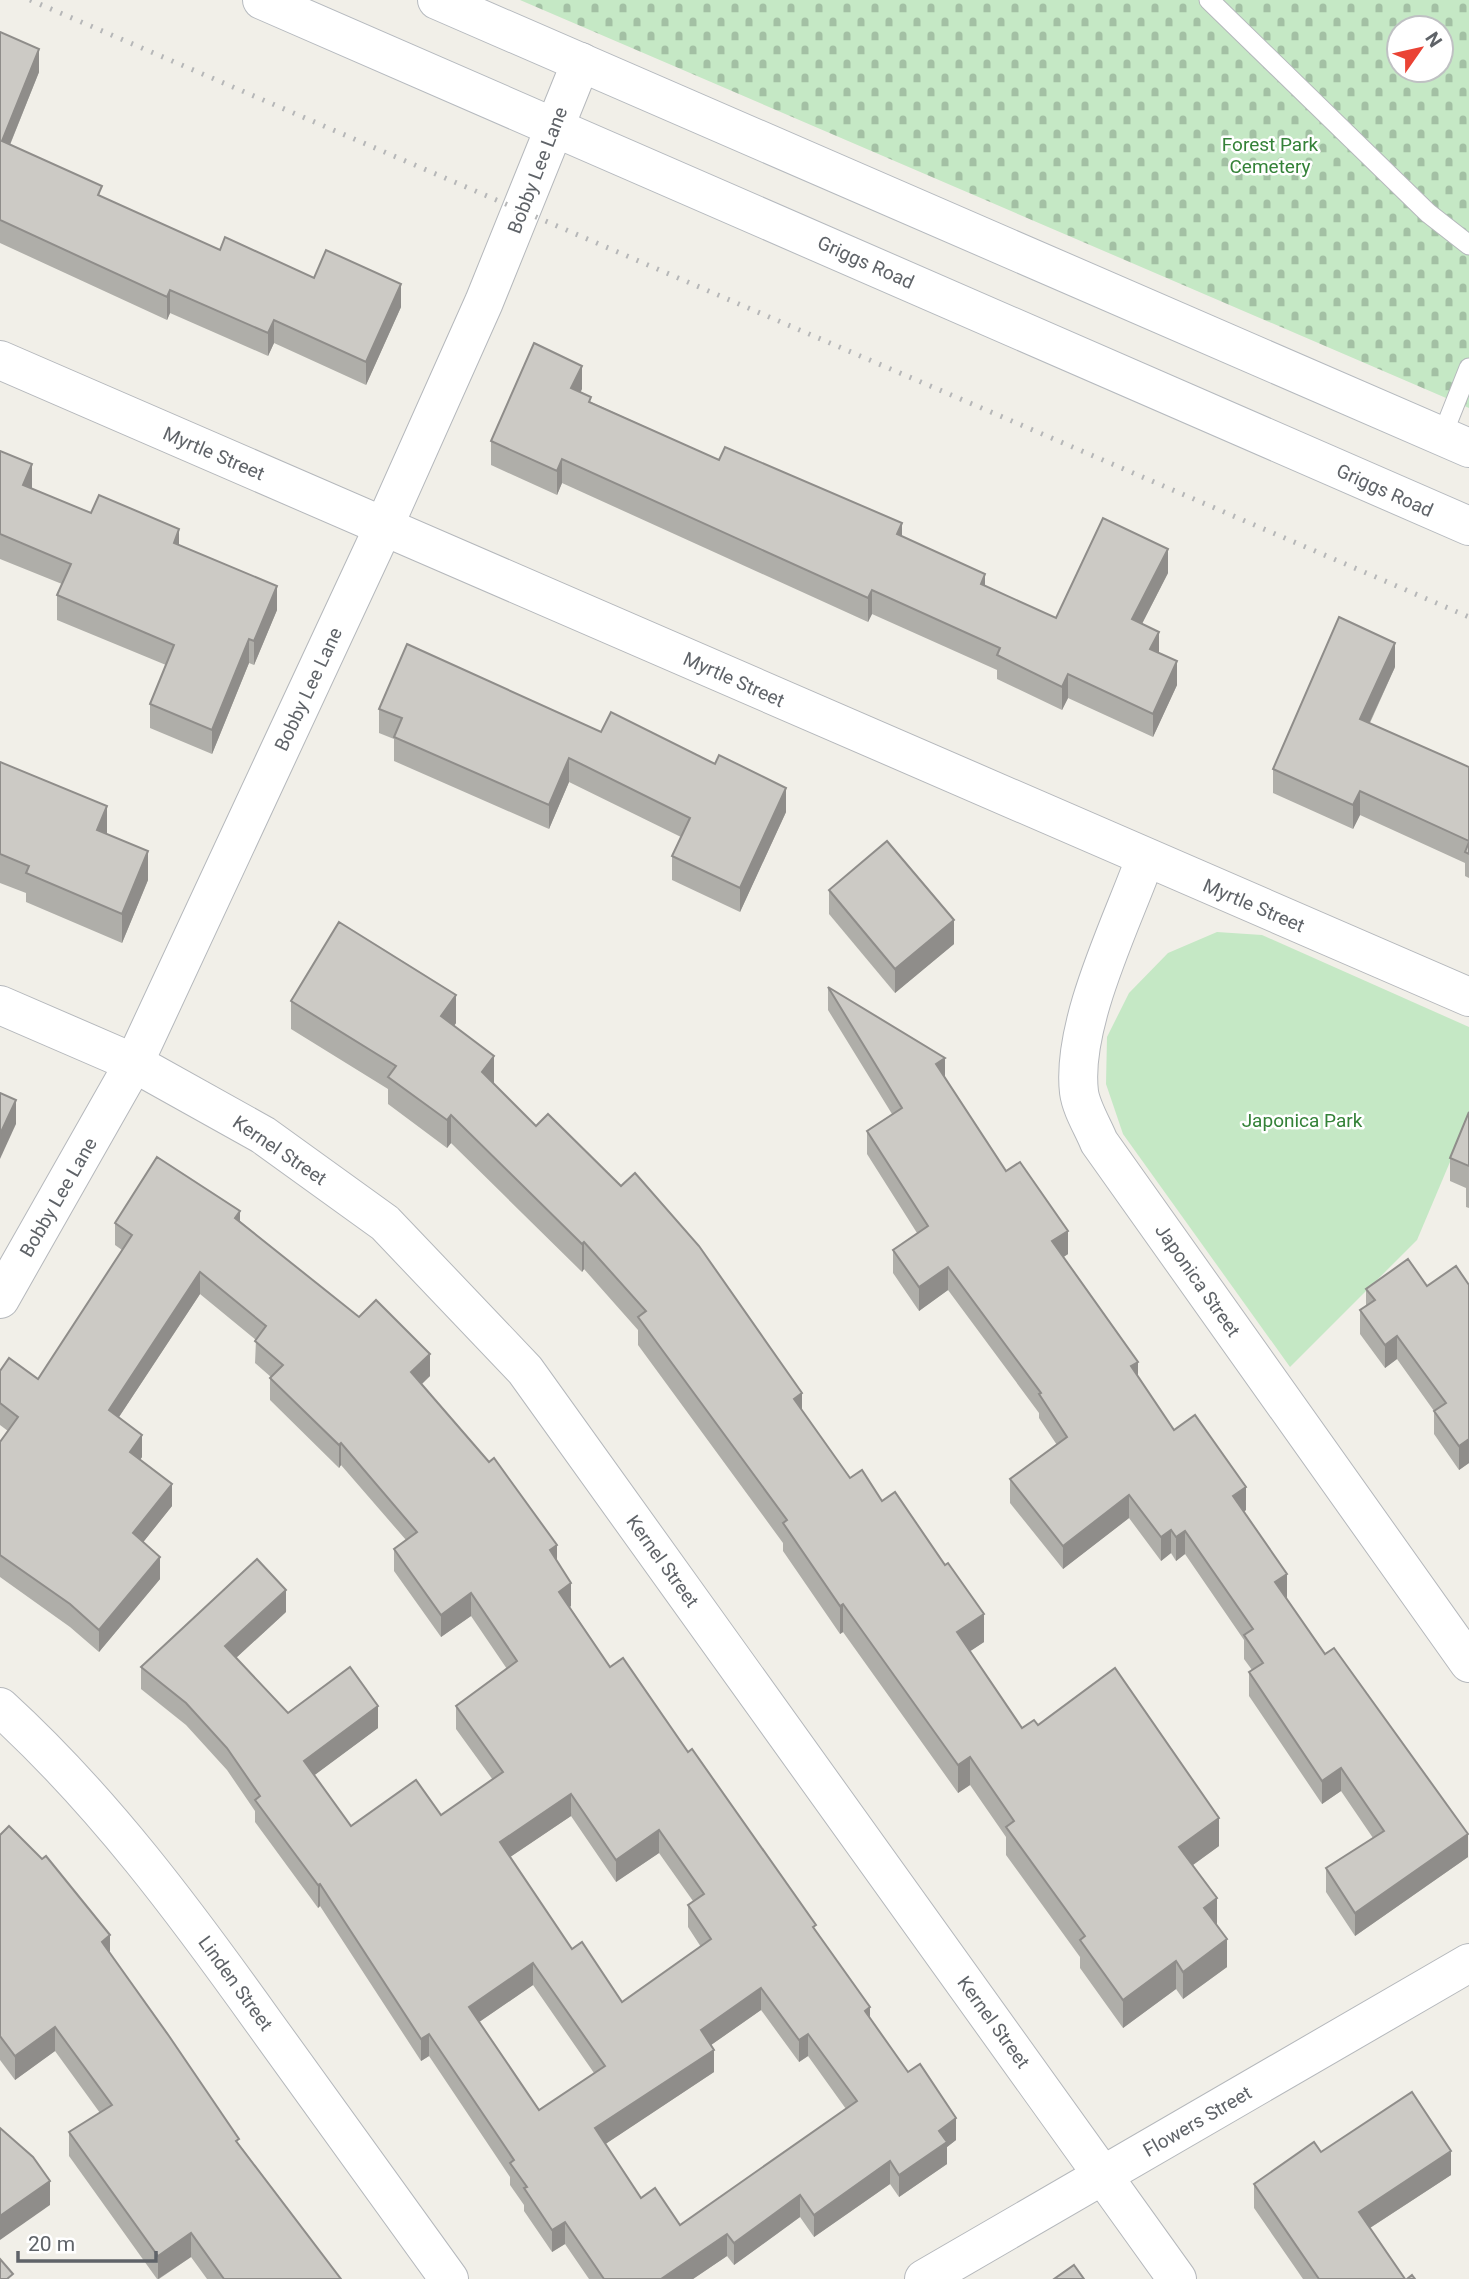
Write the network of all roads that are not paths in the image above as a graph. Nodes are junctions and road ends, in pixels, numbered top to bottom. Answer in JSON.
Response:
{"nodes":[{"id":1,"x":262,"y":0,"type":"edge"},
{"id":2,"x":437,"y":0,"type":"edge"},
{"id":3,"x":1209,"y":0,"type":"edge"},
{"id":4,"x":581,"y":62,"type":"junction"},
{"id":5,"x":553,"y":125,"type":"junction"},
{"id":6,"x":1469,"y":245,"type":"edge"},
{"id":7,"x":0,"y":360,"type":"edge"},
{"id":8,"x":1469,"y":368,"type":"edge"},
{"id":9,"x":1455,"y":442,"type":"edge"},
{"id":10,"x":384,"y":526,"type":"junction"},
{"id":11,"x":1469,"y":526,"type":"edge"},
{"id":12,"x":1145,"y":859,"type":"junction"},
{"id":13,"x":1469,"y":997,"type":"edge"},
{"id":14,"x":0,"y":1005,"type":"edge"},
{"id":15,"x":134,"y":1063,"type":"junction"},
{"id":16,"x":0,"y":1299,"type":"edge"},
{"id":17,"x":1469,"y":1662,"type":"edge"},
{"id":18,"x":0,"y":1707,"type":"edge"},
{"id":19,"x":1469,"y":1963,"type":"edge"},
{"id":20,"x":1104,"y":2175,"type":"junction"},
{"id":21,"x":449,"y":2279,"type":"edge"},
{"id":22,"x":923,"y":2279,"type":"edge"},
{"id":23,"x":1177,"y":2279,"type":"edge"}],
"edges":[{"from":1,"to":5,"type":"street","name":"Griggs Road"},
{"from":2,"to":4,"type":"street"},
{"from":3,"to":6,"type":"lane"},
{"from":4,"to":5,"type":"street","name":"Bobby Lee Lane"},
{"from":4,"to":9,"type":"street"},
{"from":5,"to":10,"type":"street","name":"Bobby Lee Lane"},
{"from":5,"to":11,"type":"street","name":"Griggs Road"},
{"from":7,"to":10,"type":"street","name":"Myrtle Street"},
{"from":8,"to":9,"type":"lane"},
{"from":10,"to":12,"type":"street","name":"Myrtle Street"},
{"from":10,"to":15,"type":"street","name":"Bobby Lee Lane"},
{"from":12,"to":13,"type":"street","name":"Myrtle Street"},
{"from":12,"to":17,"type":"street","name":"Japonica Street"},
{"from":14,"to":15,"type":"street","name":"Kernel Street"},
{"from":15,"to":16,"type":"street","name":"Bobby Lee Lane"},
{"from":15,"to":20,"type":"street","name":"Kernel Street"},
{"from":18,"to":21,"type":"street","name":"Linden Street"},
{"from":19,"to":20,"type":"street","name":"Flowers Street"},
{"from":20,"to":22,"type":"street","name":"Flowers Street"},
{"from":20,"to":23,"type":"street","name":"Kernel Street"}]}
